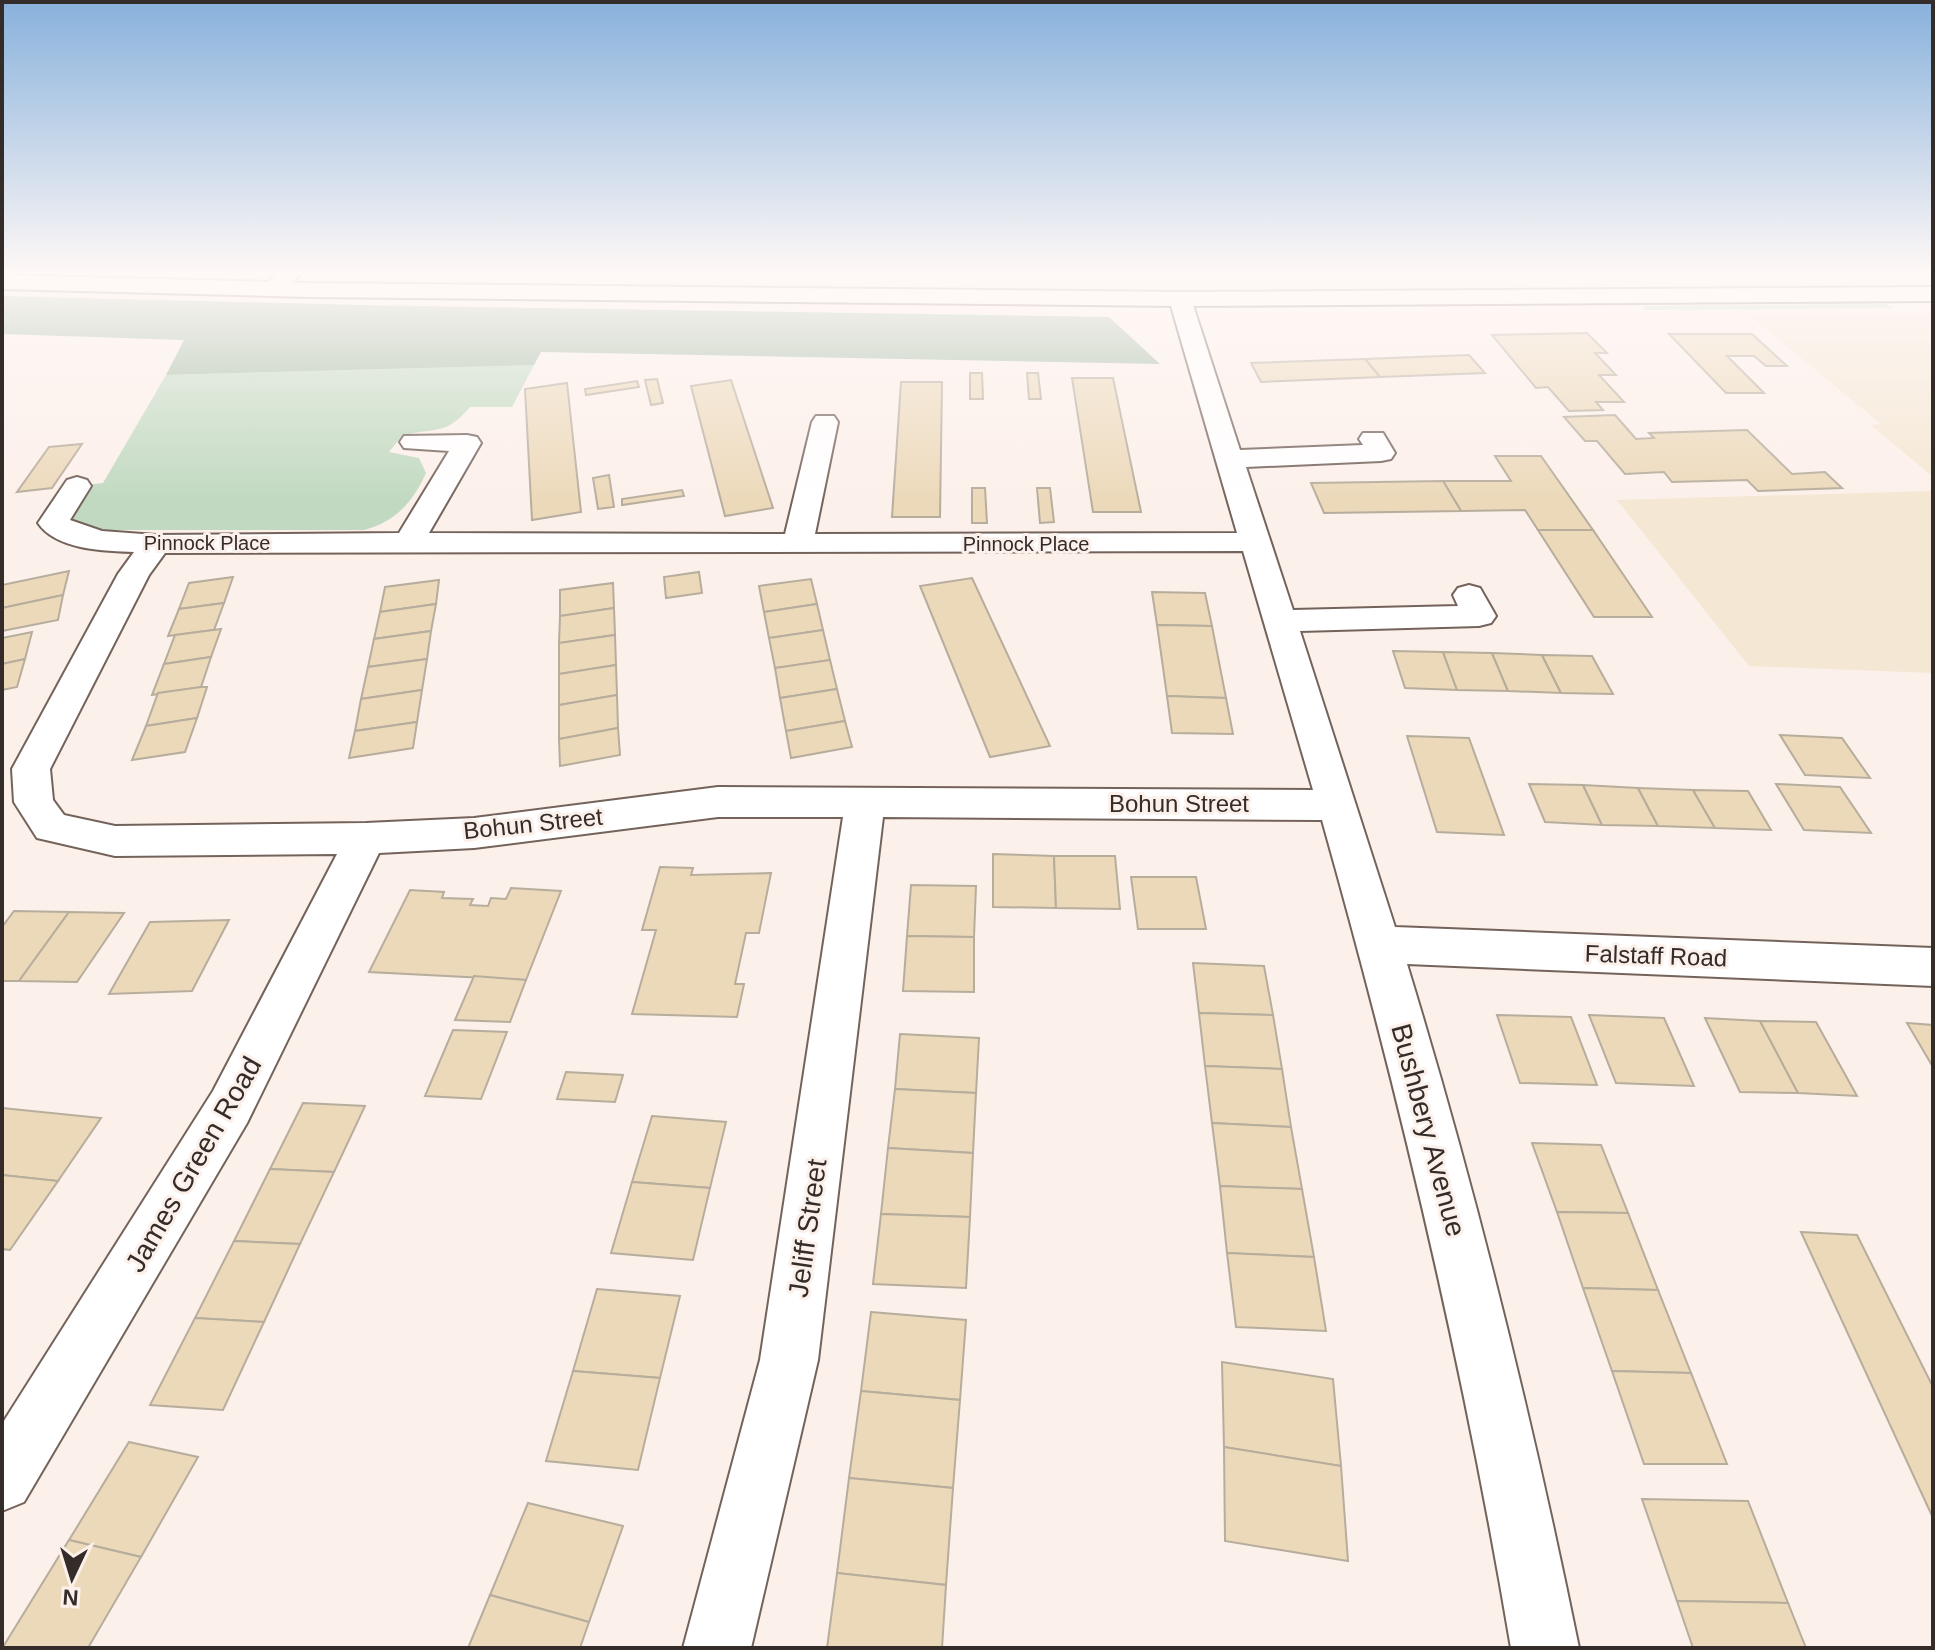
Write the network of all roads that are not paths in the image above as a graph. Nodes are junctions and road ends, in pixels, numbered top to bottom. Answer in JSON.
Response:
{"nodes":[{"id":1,"x":1195,"y":349,"type":"edge"},
{"id":2,"x":825,"y":422,"type":"dead end"},
{"id":3,"x":1373,"y":439,"type":"dead end"},
{"id":4,"x":414,"y":442,"type":"dead end"},
{"id":5,"x":1228,"y":459,"type":"junction"},
{"id":6,"x":77,"y":486,"type":"dead end"},
{"id":7,"x":410,"y":540,"type":"junction"},
{"id":8,"x":1254,"y":542,"type":"junction"},
{"id":9,"x":798,"y":543,"type":"junction"},
{"id":10,"x":156,"y":544,"type":"junction"},
{"id":11,"x":1469,"y":595,"type":"dead end"},
{"id":12,"x":1279,"y":621,"type":"junction"},
{"id":13,"x":865,"y":802,"type":"junction"},
{"id":14,"x":1336,"y":805,"type":"junction"},
{"id":15,"x":366,"y":838,"type":"junction"},
{"id":16,"x":1380,"y":945,"type":"junction"},
{"id":17,"x":1933,"y":967,"type":"edge"},
{"id":18,"x":2,"y":1480,"type":"edge"},
{"id":19,"x":717,"y":1648,"type":"edge"},
{"id":20,"x":1545,"y":1648,"type":"edge"}],
"edges":[{"from":1,"to":5,"type":"street","name":"Bushbery Avenue"},
{"from":2,"to":9,"type":"street"},
{"from":3,"to":5,"type":"street"},
{"from":4,"to":7,"type":"street"},
{"from":5,"to":8,"type":"street","name":"Bushbery Avenue"},
{"from":6,"to":10,"type":"street","name":"Pinnock Place"},
{"from":7,"to":9,"type":"street","name":"Pinnock Place"},
{"from":7,"to":10,"type":"street","name":"Pinnock Place"},
{"from":8,"to":9,"type":"street","name":"Pinnock Place"},
{"from":8,"to":12,"type":"street","name":"Bushbery Avenue"},
{"from":10,"to":15,"type":"street","name":"Bohun Street"},
{"from":11,"to":12,"type":"street"},
{"from":12,"to":14,"type":"street","name":"Bushbery Avenue"},
{"from":13,"to":14,"type":"street","name":"Bohun Street"},
{"from":13,"to":15,"type":"street","name":"Bohun Street"},
{"from":13,"to":19,"type":"street","name":"Jeliff Street"},
{"from":14,"to":16,"type":"street","name":"Bushbery Avenue"},
{"from":15,"to":18,"type":"street","name":"James Green Road"},
{"from":16,"to":17,"type":"street","name":"Falstaff Road"},
{"from":16,"to":20,"type":"street","name":"Bushbery Avenue"}]}
